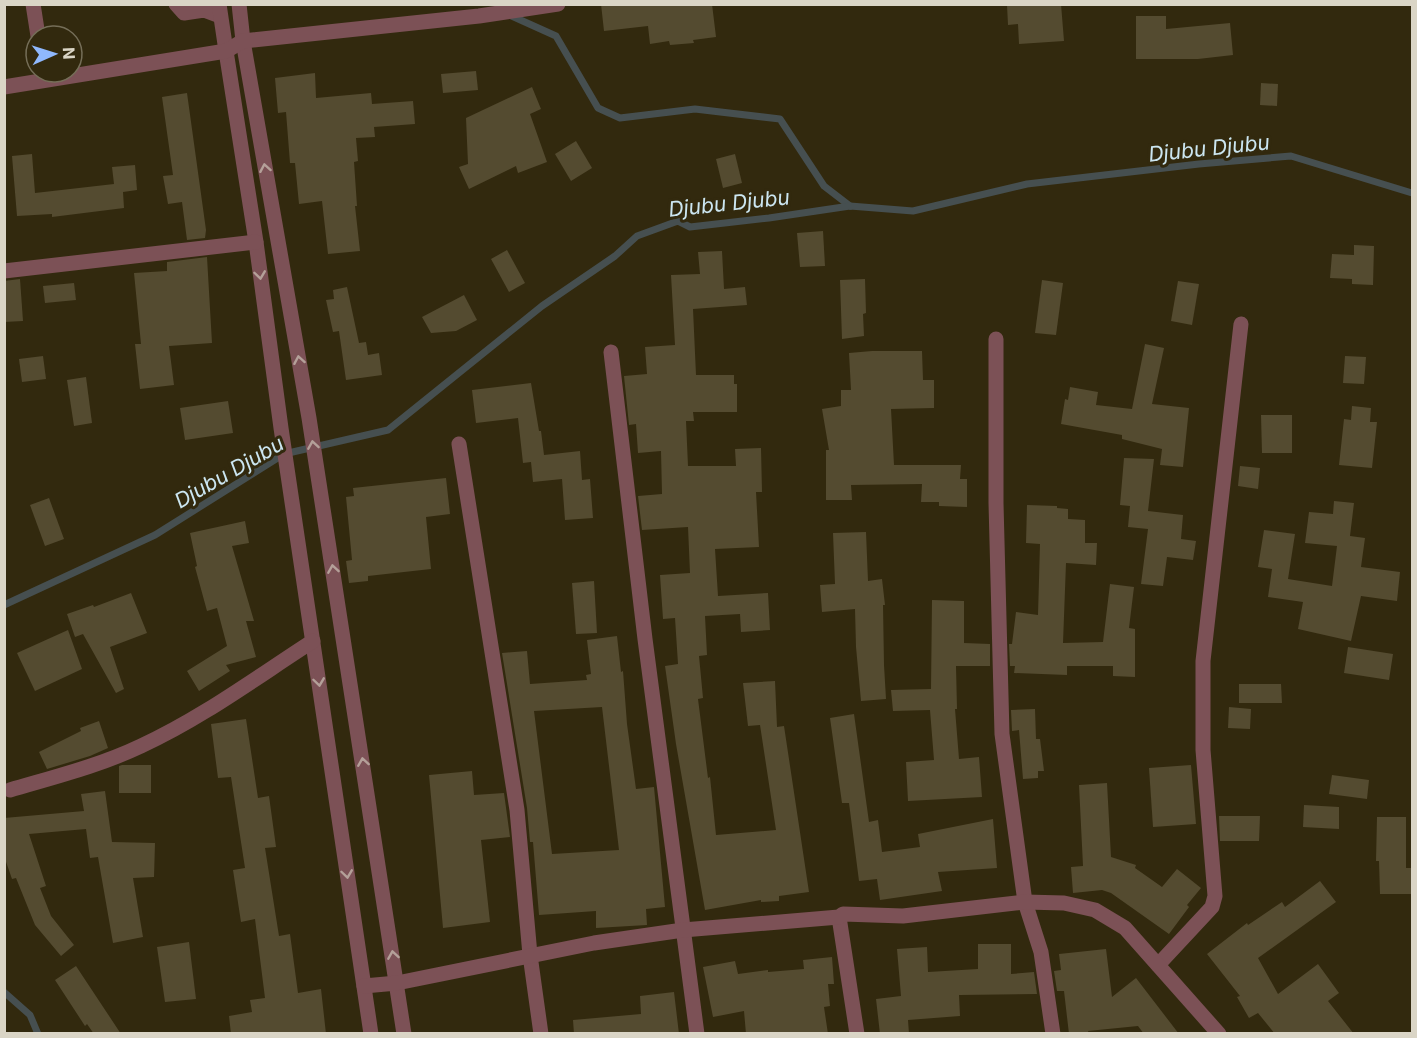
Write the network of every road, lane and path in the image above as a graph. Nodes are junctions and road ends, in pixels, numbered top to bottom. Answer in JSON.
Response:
{"nodes":[{"id":1,"x":33,"y":4,"type":"edge"},
{"id":2,"x":176,"y":4,"type":"edge"},
{"id":3,"x":238,"y":4,"type":"edge"},
{"id":4,"x":558,"y":4,"type":"edge"},
{"id":5,"x":220,"y":10,"type":"edge"},
{"id":6,"x":36,"y":24,"type":"edge"},
{"id":7,"x":243,"y":41,"type":"junction"},
{"id":8,"x":226,"y":51,"type":"junction"},
{"id":9,"x":84,"y":71,"type":"edge"},
{"id":10,"x":24,"y":82,"type":"edge"},
{"id":11,"x":4,"y":87,"type":"edge"},
{"id":12,"x":256,"y":242,"type":"junction"},
{"id":13,"x":4,"y":271,"type":"edge"},
{"id":14,"x":1241,"y":324,"type":"dead end"},
{"id":15,"x":996,"y":339,"type":"dead end"},
{"id":16,"x":611,"y":352,"type":"dead end"},
{"id":17,"x":459,"y":444,"type":"dead end"},
{"id":18,"x":313,"y":640,"type":"junction"},
{"id":19,"x":10,"y":790,"type":"dead end"},
{"id":20,"x":1025,"y":902,"type":"junction"},
{"id":21,"x":839,"y":917,"type":"junction"},
{"id":22,"x":683,"y":930,"type":"junction"},
{"id":23,"x":530,"y":955,"type":"junction"},
{"id":24,"x":1158,"y":965,"type":"junction"},
{"id":25,"x":397,"y":983,"type":"junction"},
{"id":26,"x":364,"y":986,"type":"junction"},
{"id":27,"x":371,"y":1034,"type":"edge"},
{"id":28,"x":404,"y":1034,"type":"edge"},
{"id":29,"x":541,"y":1034,"type":"edge"},
{"id":30,"x":697,"y":1034,"type":"edge"},
{"id":31,"x":857,"y":1034,"type":"edge"},
{"id":32,"x":1053,"y":1034,"type":"edge"},
{"id":33,"x":1219,"y":1034,"type":"edge"}],
"edges":[{"from":1,"to":6,"type":"street"},
{"from":2,"to":5,"type":"street"},
{"from":3,"to":7,"type":"street"},
{"from":4,"to":7,"type":"street"},
{"from":5,"to":8,"type":"street"},
{"from":7,"to":8,"type":"street"},
{"from":25,"to":7,"type":"street","one_way":true},
{"from":8,"to":9,"type":"street"},
{"from":8,"to":12,"type":"street"},
{"from":10,"to":11,"type":"street"},
{"from":12,"to":13,"type":"street"},
{"from":12,"to":18,"type":"street","one_way":true},
{"from":14,"to":24,"type":"street"},
{"from":15,"to":20,"type":"street"},
{"from":16,"to":22,"type":"street"},
{"from":17,"to":23,"type":"street"},
{"from":18,"to":19,"type":"street"},
{"from":18,"to":26,"type":"street","one_way":true},
{"from":20,"to":21,"type":"street"},
{"from":20,"to":24,"type":"street"},
{"from":20,"to":32,"type":"street"},
{"from":21,"to":22,"type":"street"},
{"from":21,"to":31,"type":"street"},
{"from":22,"to":23,"type":"street"},
{"from":22,"to":30,"type":"street"},
{"from":23,"to":25,"type":"street"},
{"from":23,"to":29,"type":"street"},
{"from":24,"to":33,"type":"street"},
{"from":25,"to":26,"type":"street"},
{"from":25,"to":28,"type":"street"},
{"from":26,"to":27,"type":"street"}]}
